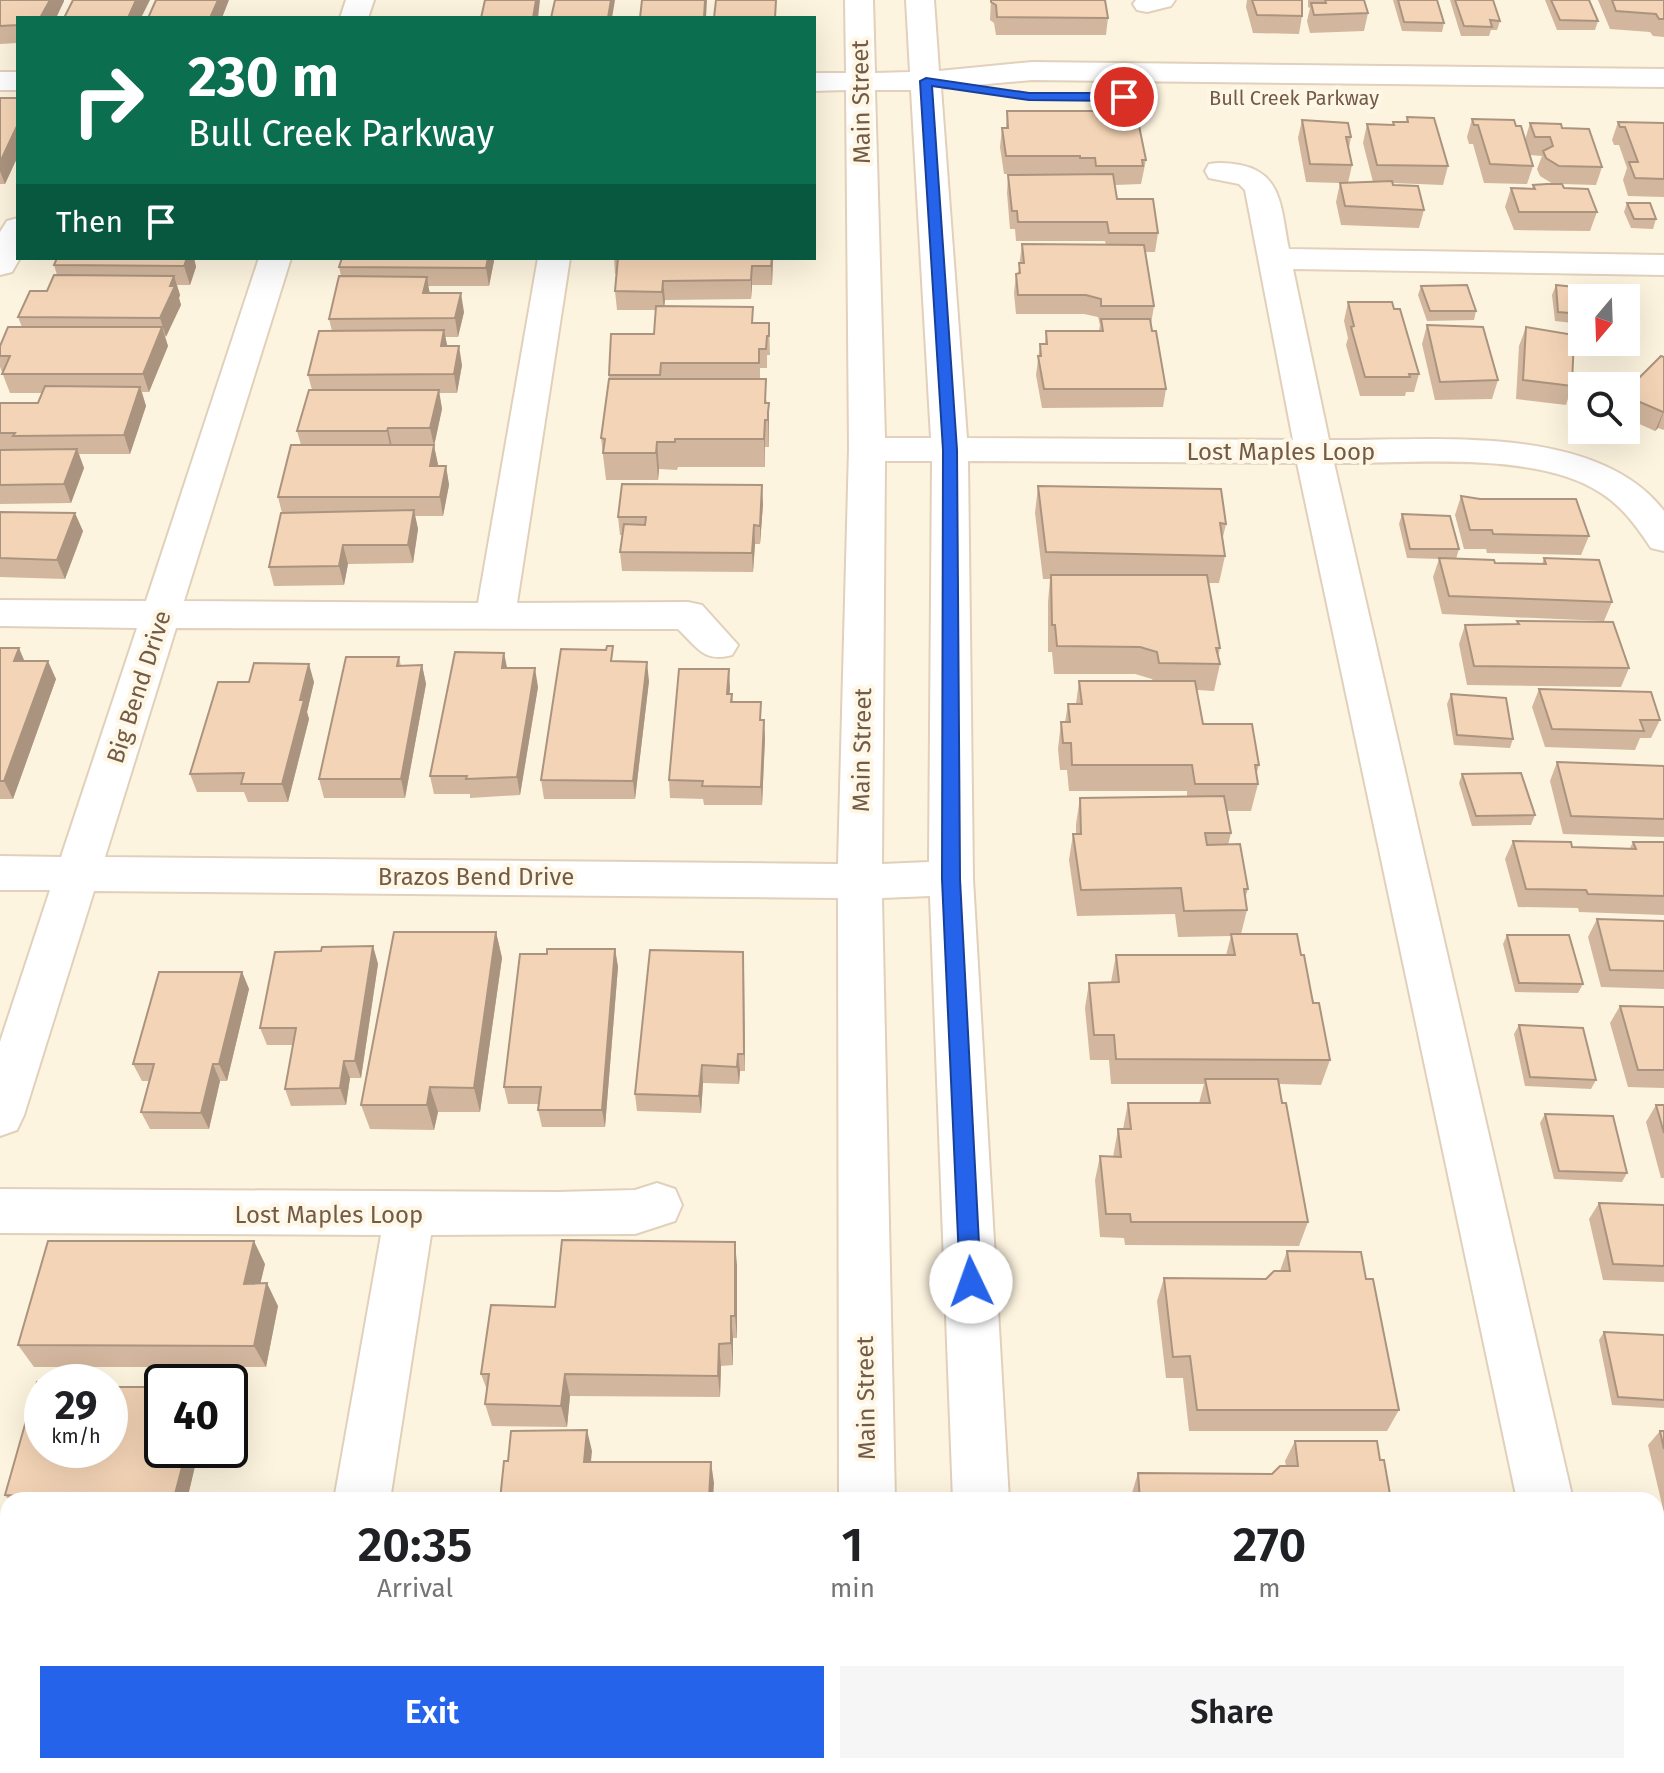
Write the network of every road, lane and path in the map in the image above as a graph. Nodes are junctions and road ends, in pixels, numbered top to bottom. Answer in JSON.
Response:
{"nodes":[{"id":1,"x":859,"y":0,"type":"edge"},
{"id":2,"x":920,"y":0,"type":"edge"},
{"id":3,"x":1664,"y":78,"type":"edge"},
{"id":4,"x":860,"y":81,"type":"junction"},
{"id":5,"x":926,"y":81,"type":"junction"},
{"id":6,"x":816,"y":82,"type":"edge"},
{"id":7,"x":1664,"y":101,"type":"edge"},
{"id":8,"x":1220,"y":171,"type":"dead end"},
{"id":9,"x":16,"y":230,"type":"edge"},
{"id":10,"x":1275,"y":259,"type":"junction"},
{"id":11,"x":274,"y":260,"type":"edge"},
{"id":12,"x":554,"y":260,"type":"edge"},
{"id":13,"x":0,"y":265,"type":"edge"},
{"id":14,"x":1664,"y":265,"type":"edge"},
{"id":15,"x":867,"y":449,"type":"junction"},
{"id":16,"x":950,"y":450,"type":"junction"},
{"id":17,"x":1313,"y":453,"type":"junction"},
{"id":18,"x":1664,"y":539,"type":"edge"},
{"id":19,"x":0,"y":613,"type":"edge"},
{"id":20,"x":162,"y":614,"type":"junction"},
{"id":21,"x":495,"y":617,"type":"junction"},
{"id":22,"x":718,"y":645,"type":"dead end"},
{"id":23,"x":0,"y":873,"type":"edge"},
{"id":24,"x":79,"y":874,"type":"junction"},
{"id":25,"x":951,"y":879,"type":"junction"},
{"id":26,"x":860,"y":881,"type":"junction"},
{"id":27,"x":0,"y":1115,"type":"edge"},
{"id":28,"x":657,"y":1205,"type":"dead end"},
{"id":29,"x":0,"y":1211,"type":"edge"},
{"id":30,"x":409,"y":1216,"type":"junction"},
{"id":31,"x":363,"y":1492,"type":"edge"},
{"id":32,"x":867,"y":1492,"type":"edge"},
{"id":33,"x":981,"y":1492,"type":"edge"},
{"id":34,"x":1543,"y":1492,"type":"edge"}],
"edges":[{"from":1,"to":4,"type":"street","name":"Main Street"},
{"from":2,"to":5,"type":"street"},
{"from":3,"to":5,"type":"street","name":"Bull Creek Parkway"},
{"from":4,"to":5,"type":"street","name":"Bull Creek Parkway"},
{"from":4,"to":6,"type":"street","name":"Bull Creek Parkway"},
{"from":4,"to":15,"type":"street","name":"Main Street"},
{"from":5,"to":7,"type":"street","name":"Bull Creek Parkway"},
{"from":5,"to":16,"type":"street"},
{"from":8,"to":10,"type":"street"},
{"from":9,"to":13,"type":"street"},
{"from":10,"to":14,"type":"street"},
{"from":10,"to":17,"type":"street"},
{"from":11,"to":20,"type":"street","name":"Big Bend Drive"},
{"from":12,"to":21,"type":"street"},
{"from":15,"to":16,"type":"street","name":"Lost Maples Loop"},
{"from":15,"to":26,"type":"street","name":"Main Street"},
{"from":16,"to":17,"type":"street","name":"Lost Maples Loop"},
{"from":16,"to":25,"type":"street"},
{"from":17,"to":18,"type":"street","name":"Lost Maples Loop"},
{"from":17,"to":34,"type":"street"},
{"from":19,"to":20,"type":"street"},
{"from":20,"to":21,"type":"street"},
{"from":20,"to":24,"type":"street","name":"Big Bend Drive"},
{"from":21,"to":22,"type":"street"},
{"from":23,"to":24,"type":"street","name":"Brazos Bend Drive"},
{"from":24,"to":26,"type":"street","name":"Brazos Bend Drive"},
{"from":24,"to":27,"type":"street","name":"Big Bend Drive"},
{"from":25,"to":26,"type":"street","name":"Brazos Bend Drive"},
{"from":25,"to":33,"type":"street"},
{"from":26,"to":32,"type":"street","name":"Main Street"},
{"from":28,"to":30,"type":"street","name":"Lost Maples Loop"},
{"from":29,"to":30,"type":"street","name":"Lost Maples Loop"},
{"from":30,"to":31,"type":"street"}]}
